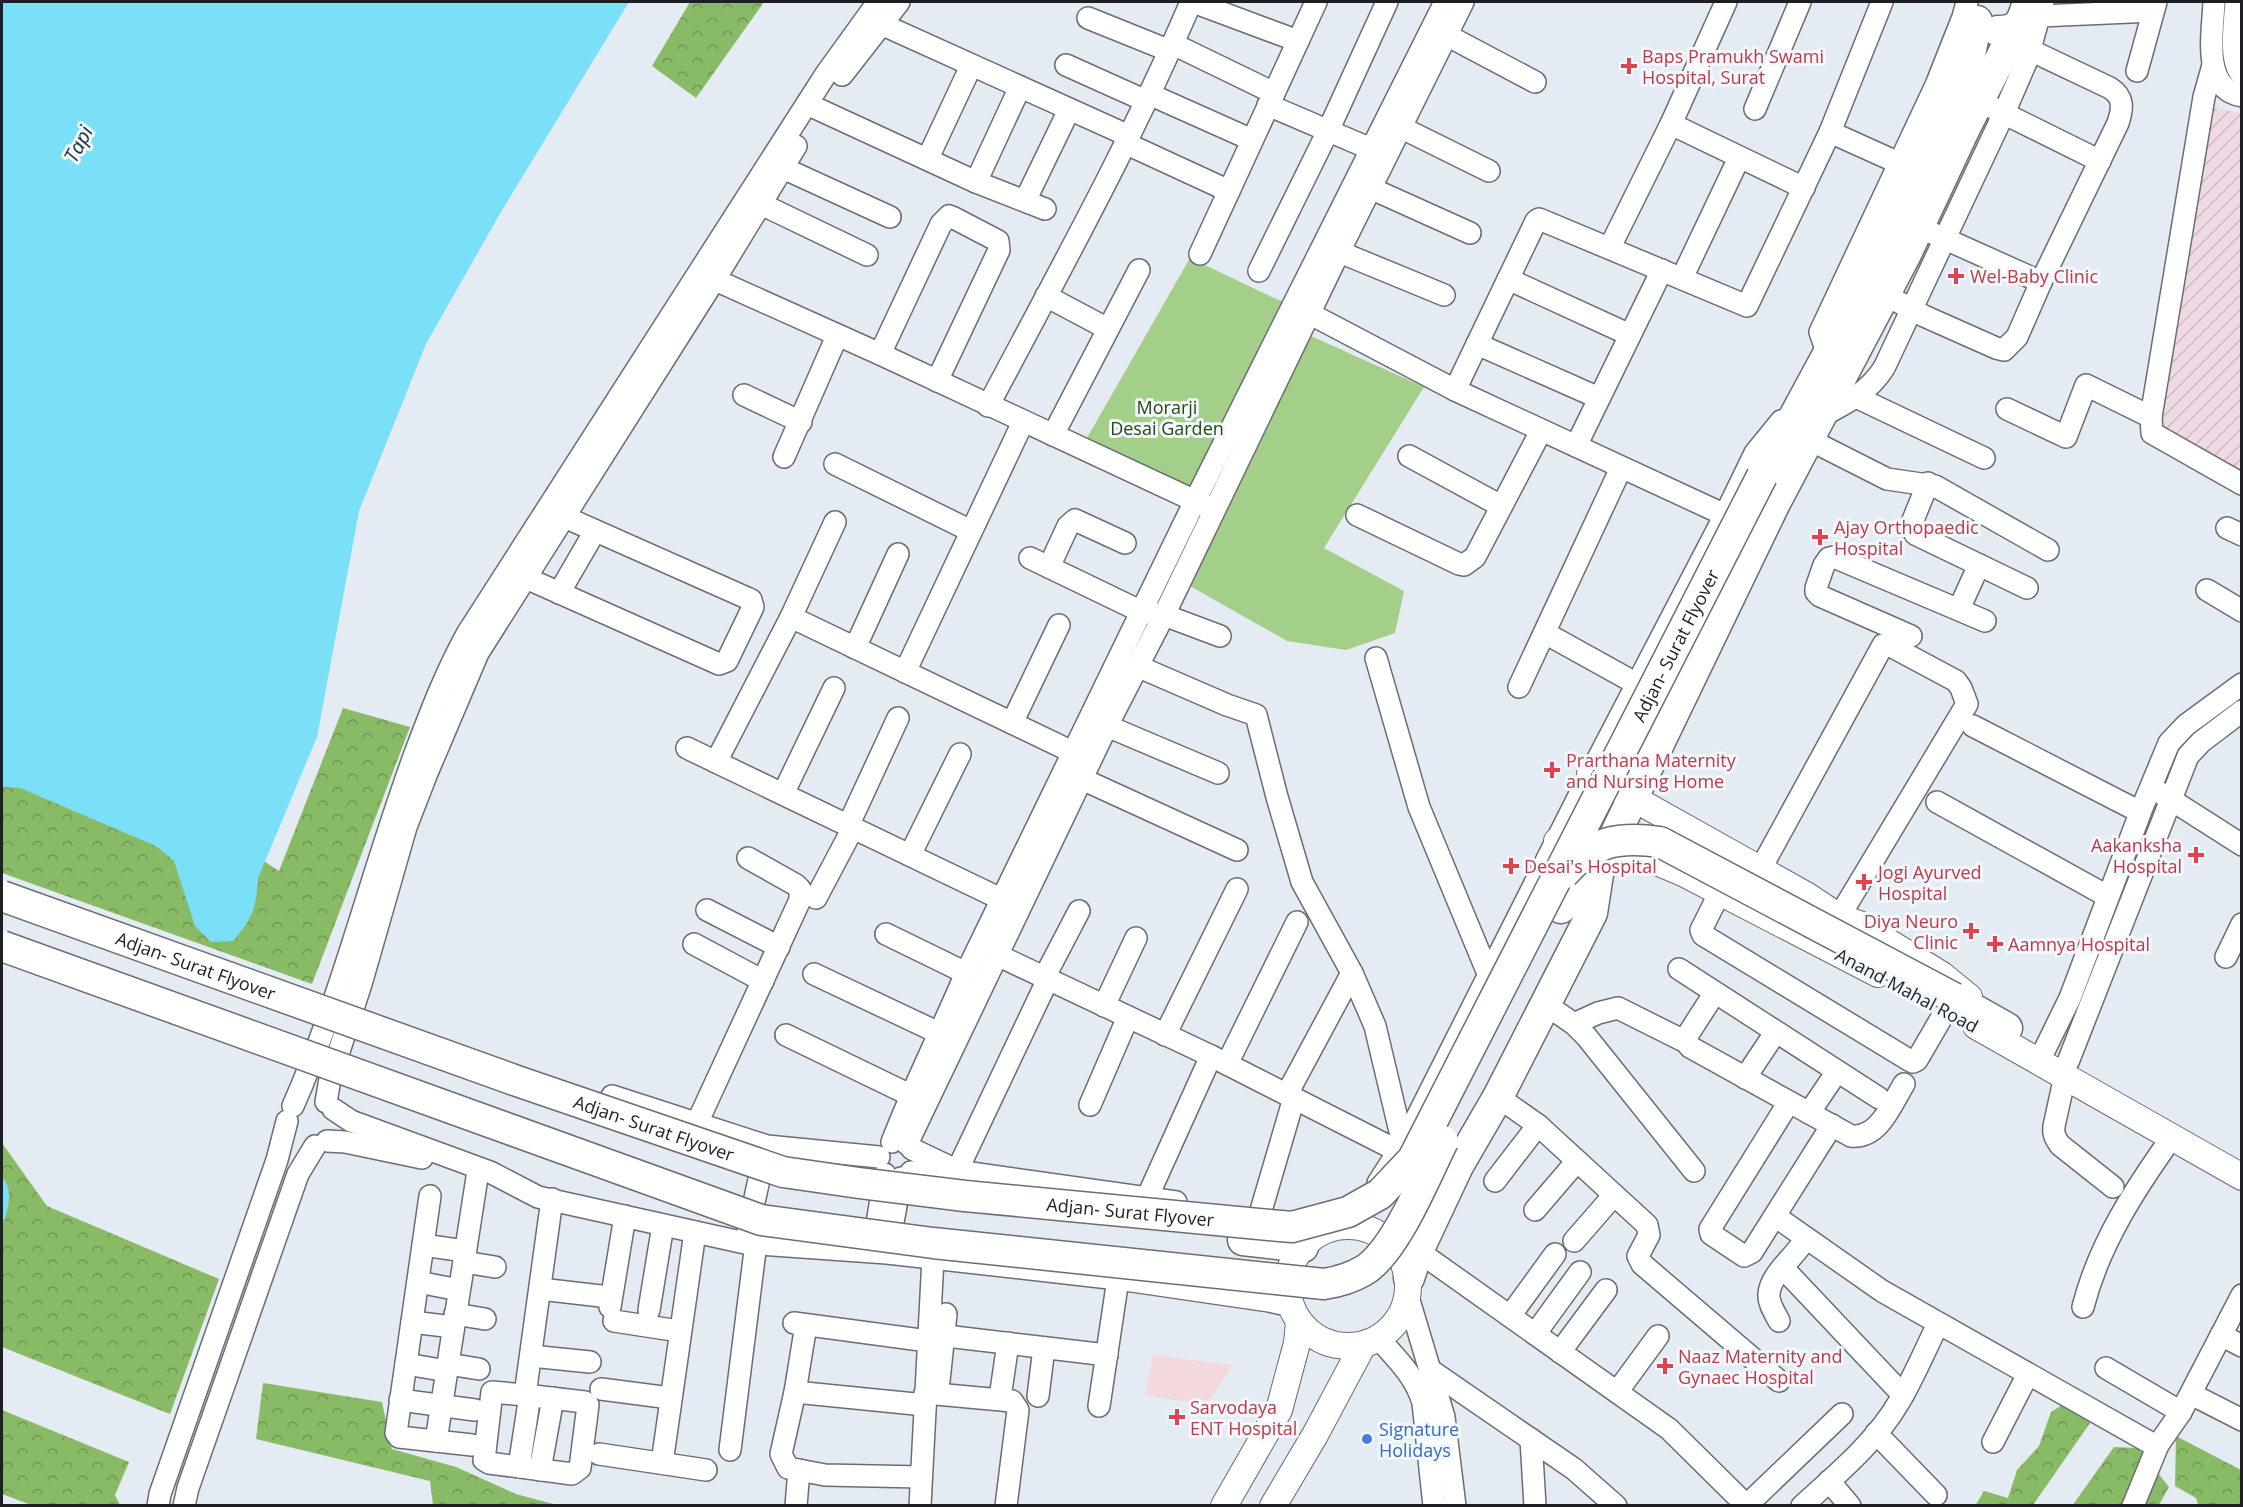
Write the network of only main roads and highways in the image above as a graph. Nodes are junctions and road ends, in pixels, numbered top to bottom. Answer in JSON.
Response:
{"nodes":[{"id":1,"x":1972,"y":8,"type":"edge"},
{"id":2,"x":2028,"y":23,"type":"edge"},
{"id":3,"x":1968,"y":99,"type":"junction"},
{"id":4,"x":1590,"y":774,"type":"road end"},
{"id":5,"x":1633,"y":799,"type":"junction"},
{"id":6,"x":1557,"y":841,"type":"road end"},
{"id":7,"x":1602,"y":862,"type":"junction"},
{"id":8,"x":2,"y":896,"type":"edge"},
{"id":9,"x":1555,"y":899,"type":"junction"},
{"id":10,"x":2,"y":913,"type":"edge"},
{"id":11,"x":2,"y":933,"type":"edge"},
{"id":12,"x":2,"y":946,"type":"edge"},
{"id":13,"x":1950,"y":1004,"type":"junction"},
{"id":14,"x":2007,"y":1028,"type":"junction"},
{"id":15,"x":2060,"y":1061,"type":"junction"},
{"id":16,"x":2241,"y":1157,"type":"edge"},
{"id":17,"x":2241,"y":1177,"type":"edge"},
{"id":18,"x":1242,"y":1249,"type":"junction"},
{"id":19,"x":1298,"y":1255,"type":"junction"},
{"id":20,"x":1412,"y":1276,"type":"junction"},
{"id":21,"x":1295,"y":1314,"type":"junction"},
{"id":22,"x":1371,"y":1342,"type":"junction"},
{"id":23,"x":1279,"y":1410,"type":"junction"},
{"id":24,"x":1315,"y":1435,"type":"junction"},
{"id":25,"x":1224,"y":1506,"type":"edge"},
{"id":26,"x":1243,"y":1506,"type":"edge"},
{"id":27,"x":1257,"y":1506,"type":"edge"},
{"id":28,"x":1273,"y":1506,"type":"edge"}],
"edges":[{"from":1,"to":2,"type":"highway"},
{"from":1,"to":3,"type":"highway"},
{"from":2,"to":3,"type":"highway"},
{"from":3,"to":5,"type":"highway"},
{"from":3,"to":9,"type":"highway","name":"Adjan- Surat Flyover","bridge":true},
{"from":4,"to":5,"type":"main road","name":"Anand Mahal Road"},
{"from":5,"to":7,"type":"highway"},
{"from":5,"to":14,"type":"main road","name":"Anand Mahal Road"},
{"from":6,"to":7,"type":"main road","name":"Anand Mahal Road"},
{"from":7,"to":9,"type":"highway","name":"Adjan- Surat Flyover"},
{"from":7,"to":13,"type":"main road","name":"Anand Mahal Road"},
{"from":7,"to":20,"type":"highway"},
{"from":8,"to":9,"type":"highway","name":"Adjan- Surat Flyover","bridge":true},
{"from":9,"to":12,"type":"highway","name":"Adjan- Surat Flyover","bridge":true},
{"from":9,"to":13,"type":"highway","bridge":true},
{"from":10,"to":18,"type":"highway"},
{"from":11,"to":18,"type":"highway"},
{"from":13,"to":14,"type":"highway"},
{"from":13,"to":15,"type":"main road","name":"Anand Mahal Road"},
{"from":14,"to":15,"type":"main road","name":"Anand Mahal Road"},
{"from":15,"to":16,"type":"main road","name":"Anand Mahal Road"},
{"from":15,"to":17,"type":"main road","name":"Anand Mahal Road"},
{"from":18,"to":19,"type":"highway"},
{"from":19,"to":20,"type":"main road"},
{"from":19,"to":21,"type":"main road"},
{"from":20,"to":22,"type":"main road"},
{"from":21,"to":22,"type":"main road"},
{"from":21,"to":23,"type":"main road"},
{"from":22,"to":24,"type":"main road"},
{"from":23,"to":25,"type":"main road"},
{"from":23,"to":26,"type":"main road"},
{"from":24,"to":27,"type":"main road"},
{"from":24,"to":28,"type":"main road"}]}
